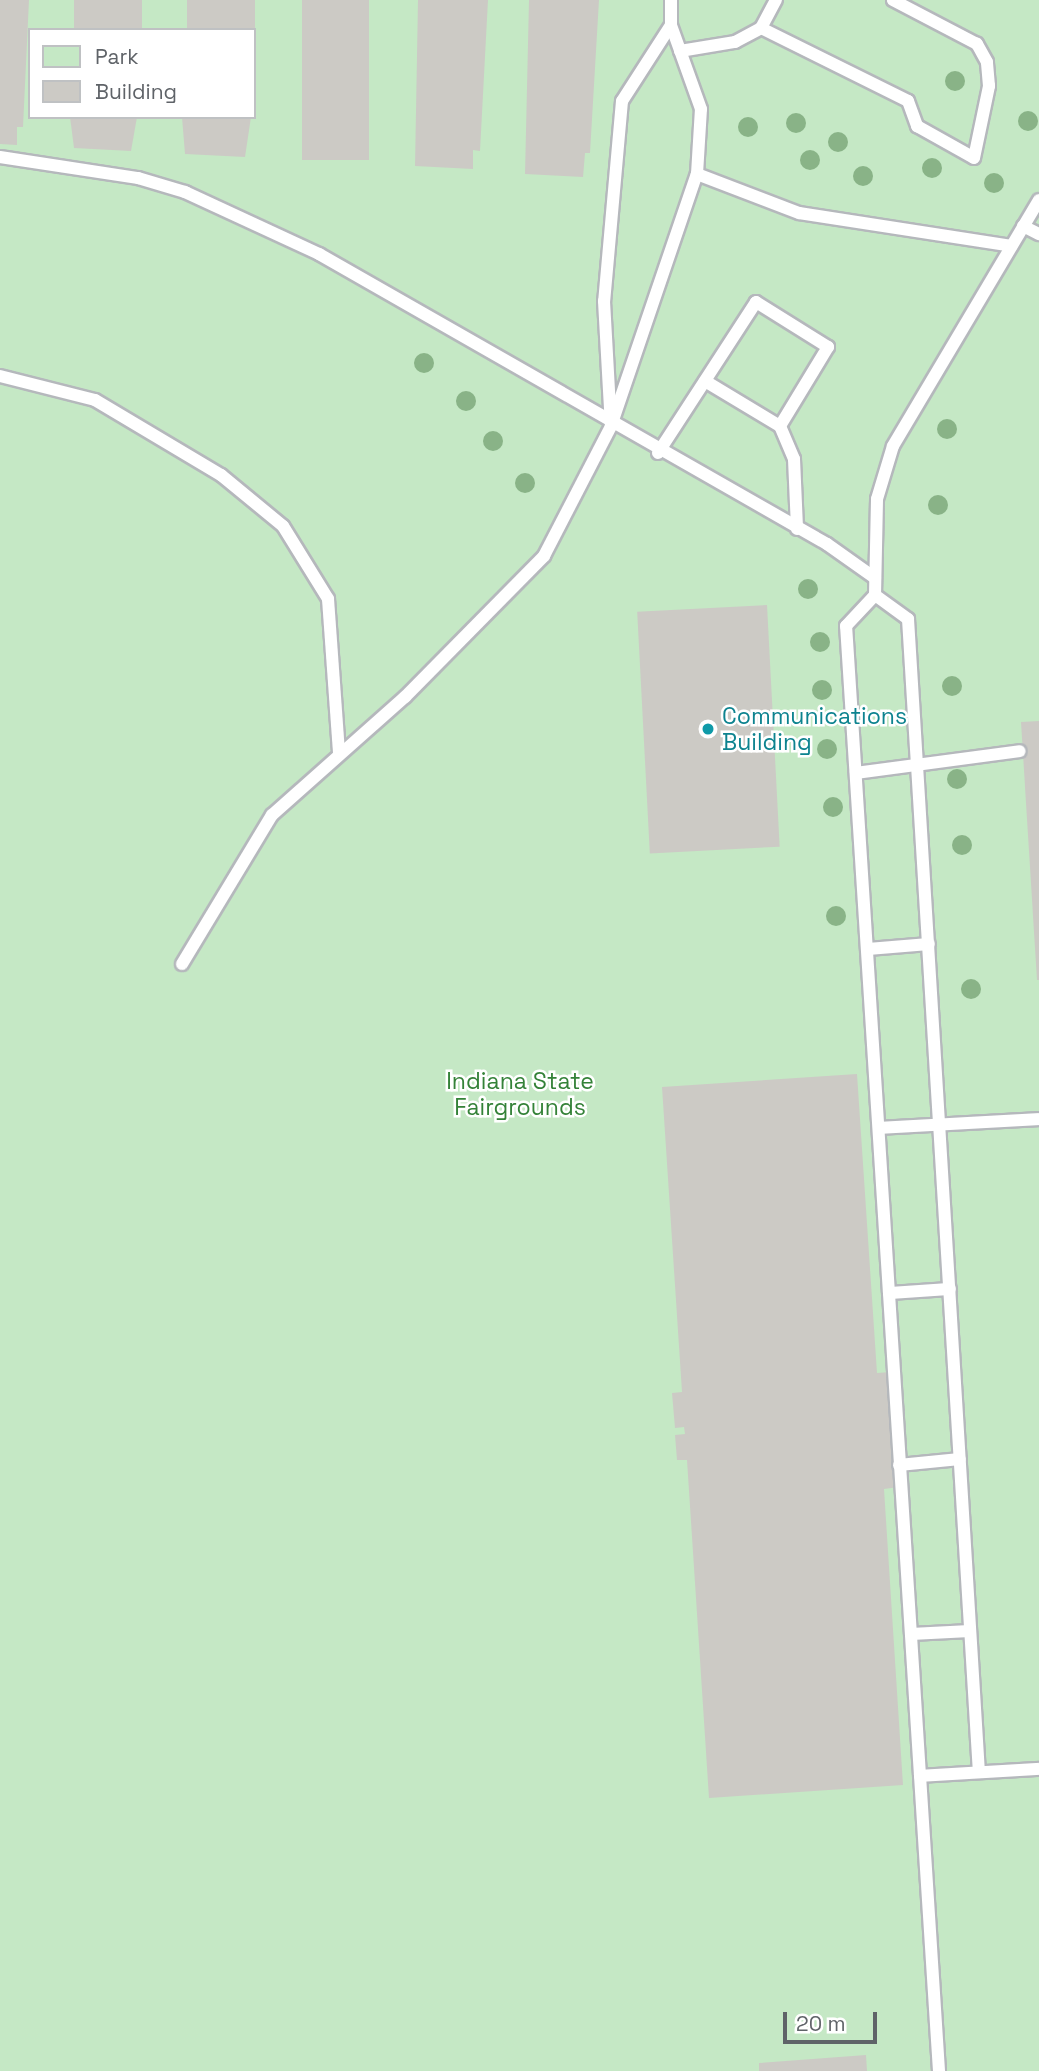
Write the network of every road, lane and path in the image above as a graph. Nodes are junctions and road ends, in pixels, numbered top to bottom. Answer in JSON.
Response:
{"nodes":[{"id":1,"x":672,"y":0,"type":"edge"},
{"id":2,"x":776,"y":0,"type":"edge"},
{"id":3,"x":893,"y":0,"type":"edge"},
{"id":4,"x":671,"y":25,"type":"junction"},
{"id":5,"x":761,"y":28,"type":"junction"},
{"id":6,"x":680,"y":51,"type":"junction"},
{"id":7,"x":0,"y":157,"type":"edge"},
{"id":8,"x":697,"y":174,"type":"junction"},
{"id":9,"x":1039,"y":200,"type":"edge"},
{"id":10,"x":1023,"y":226,"type":"junction"},
{"id":11,"x":1039,"y":234,"type":"edge"},
{"id":12,"x":1010,"y":246,"type":"junction"},
{"id":13,"x":0,"y":376,"type":"edge"},
{"id":14,"x":705,"y":381,"type":"junction"},
{"id":15,"x":611,"y":426,"type":"junction"},
{"id":16,"x":780,"y":426,"type":"junction"},
{"id":17,"x":658,"y":453,"type":"junction"},
{"id":18,"x":797,"y":529,"type":"junction"},
{"id":19,"x":875,"y":578,"type":"junction"},
{"id":20,"x":875,"y":595,"type":"junction"},
{"id":21,"x":1020,"y":751,"type":"dead end"},
{"id":22,"x":339,"y":753,"type":"junction"},
{"id":23,"x":917,"y":765,"type":"junction"},
{"id":24,"x":856,"y":773,"type":"junction"},
{"id":25,"x":929,"y":944,"type":"junction"},
{"id":26,"x":868,"y":949,"type":"junction"},
{"id":27,"x":182,"y":964,"type":"dead end"},
{"id":28,"x":1039,"y":1119,"type":"edge"},
{"id":29,"x":939,"y":1125,"type":"junction"},
{"id":30,"x":878,"y":1128,"type":"junction"},
{"id":31,"x":950,"y":1289,"type":"junction"},
{"id":32,"x":889,"y":1293,"type":"junction"},
{"id":33,"x":960,"y":1460,"type":"junction"},
{"id":34,"x":899,"y":1465,"type":"junction"},
{"id":35,"x":970,"y":1631,"type":"junction"},
{"id":36,"x":911,"y":1634,"type":"junction"},
{"id":37,"x":1039,"y":1769,"type":"edge"},
{"id":38,"x":979,"y":1772,"type":"junction"},
{"id":39,"x":920,"y":1776,"type":"junction"},
{"id":40,"x":939,"y":2071,"type":"edge"}],
"edges":[{"from":1,"to":4,"type":"lane"},
{"from":2,"to":5,"type":"lane"},
{"from":3,"to":5,"type":"lane"},
{"from":4,"to":6,"type":"lane"},
{"from":4,"to":15,"type":"lane"},
{"from":5,"to":6,"type":"lane"},
{"from":6,"to":8,"type":"lane"},
{"from":7,"to":15,"type":"lane"},
{"from":8,"to":12,"type":"lane"},
{"from":8,"to":15,"type":"lane"},
{"from":9,"to":10,"type":"lane"},
{"from":10,"to":11,"type":"lane"},
{"from":10,"to":12,"type":"lane"},
{"from":12,"to":19,"type":"lane"},
{"from":13,"to":22,"type":"lane"},
{"from":14,"to":16,"type":"lane"},
{"from":14,"to":16,"type":"lane"},
{"from":14,"to":17,"type":"lane"},
{"from":15,"to":17,"type":"lane"},
{"from":15,"to":22,"type":"lane"},
{"from":16,"to":18,"type":"lane"},
{"from":17,"to":18,"type":"lane"},
{"from":18,"to":19,"type":"lane"},
{"from":19,"to":20,"type":"lane"},
{"from":20,"to":23,"type":"lane"},
{"from":20,"to":24,"type":"lane"},
{"from":21,"to":23,"type":"lane"},
{"from":22,"to":27,"type":"lane"},
{"from":23,"to":24,"type":"lane"},
{"from":23,"to":25,"type":"lane"},
{"from":24,"to":26,"type":"lane"},
{"from":25,"to":26,"type":"lane"},
{"from":25,"to":29,"type":"lane"},
{"from":26,"to":30,"type":"lane"},
{"from":28,"to":29,"type":"lane"},
{"from":29,"to":30,"type":"lane"},
{"from":29,"to":31,"type":"lane"},
{"from":30,"to":32,"type":"lane"},
{"from":31,"to":32,"type":"lane"},
{"from":31,"to":33,"type":"lane"},
{"from":32,"to":34,"type":"lane"},
{"from":33,"to":34,"type":"lane"},
{"from":33,"to":35,"type":"lane"},
{"from":34,"to":36,"type":"lane"},
{"from":35,"to":36,"type":"lane"},
{"from":35,"to":38,"type":"lane"},
{"from":36,"to":39,"type":"lane"},
{"from":37,"to":38,"type":"lane"},
{"from":38,"to":39,"type":"lane"},
{"from":39,"to":40,"type":"lane"}]}
